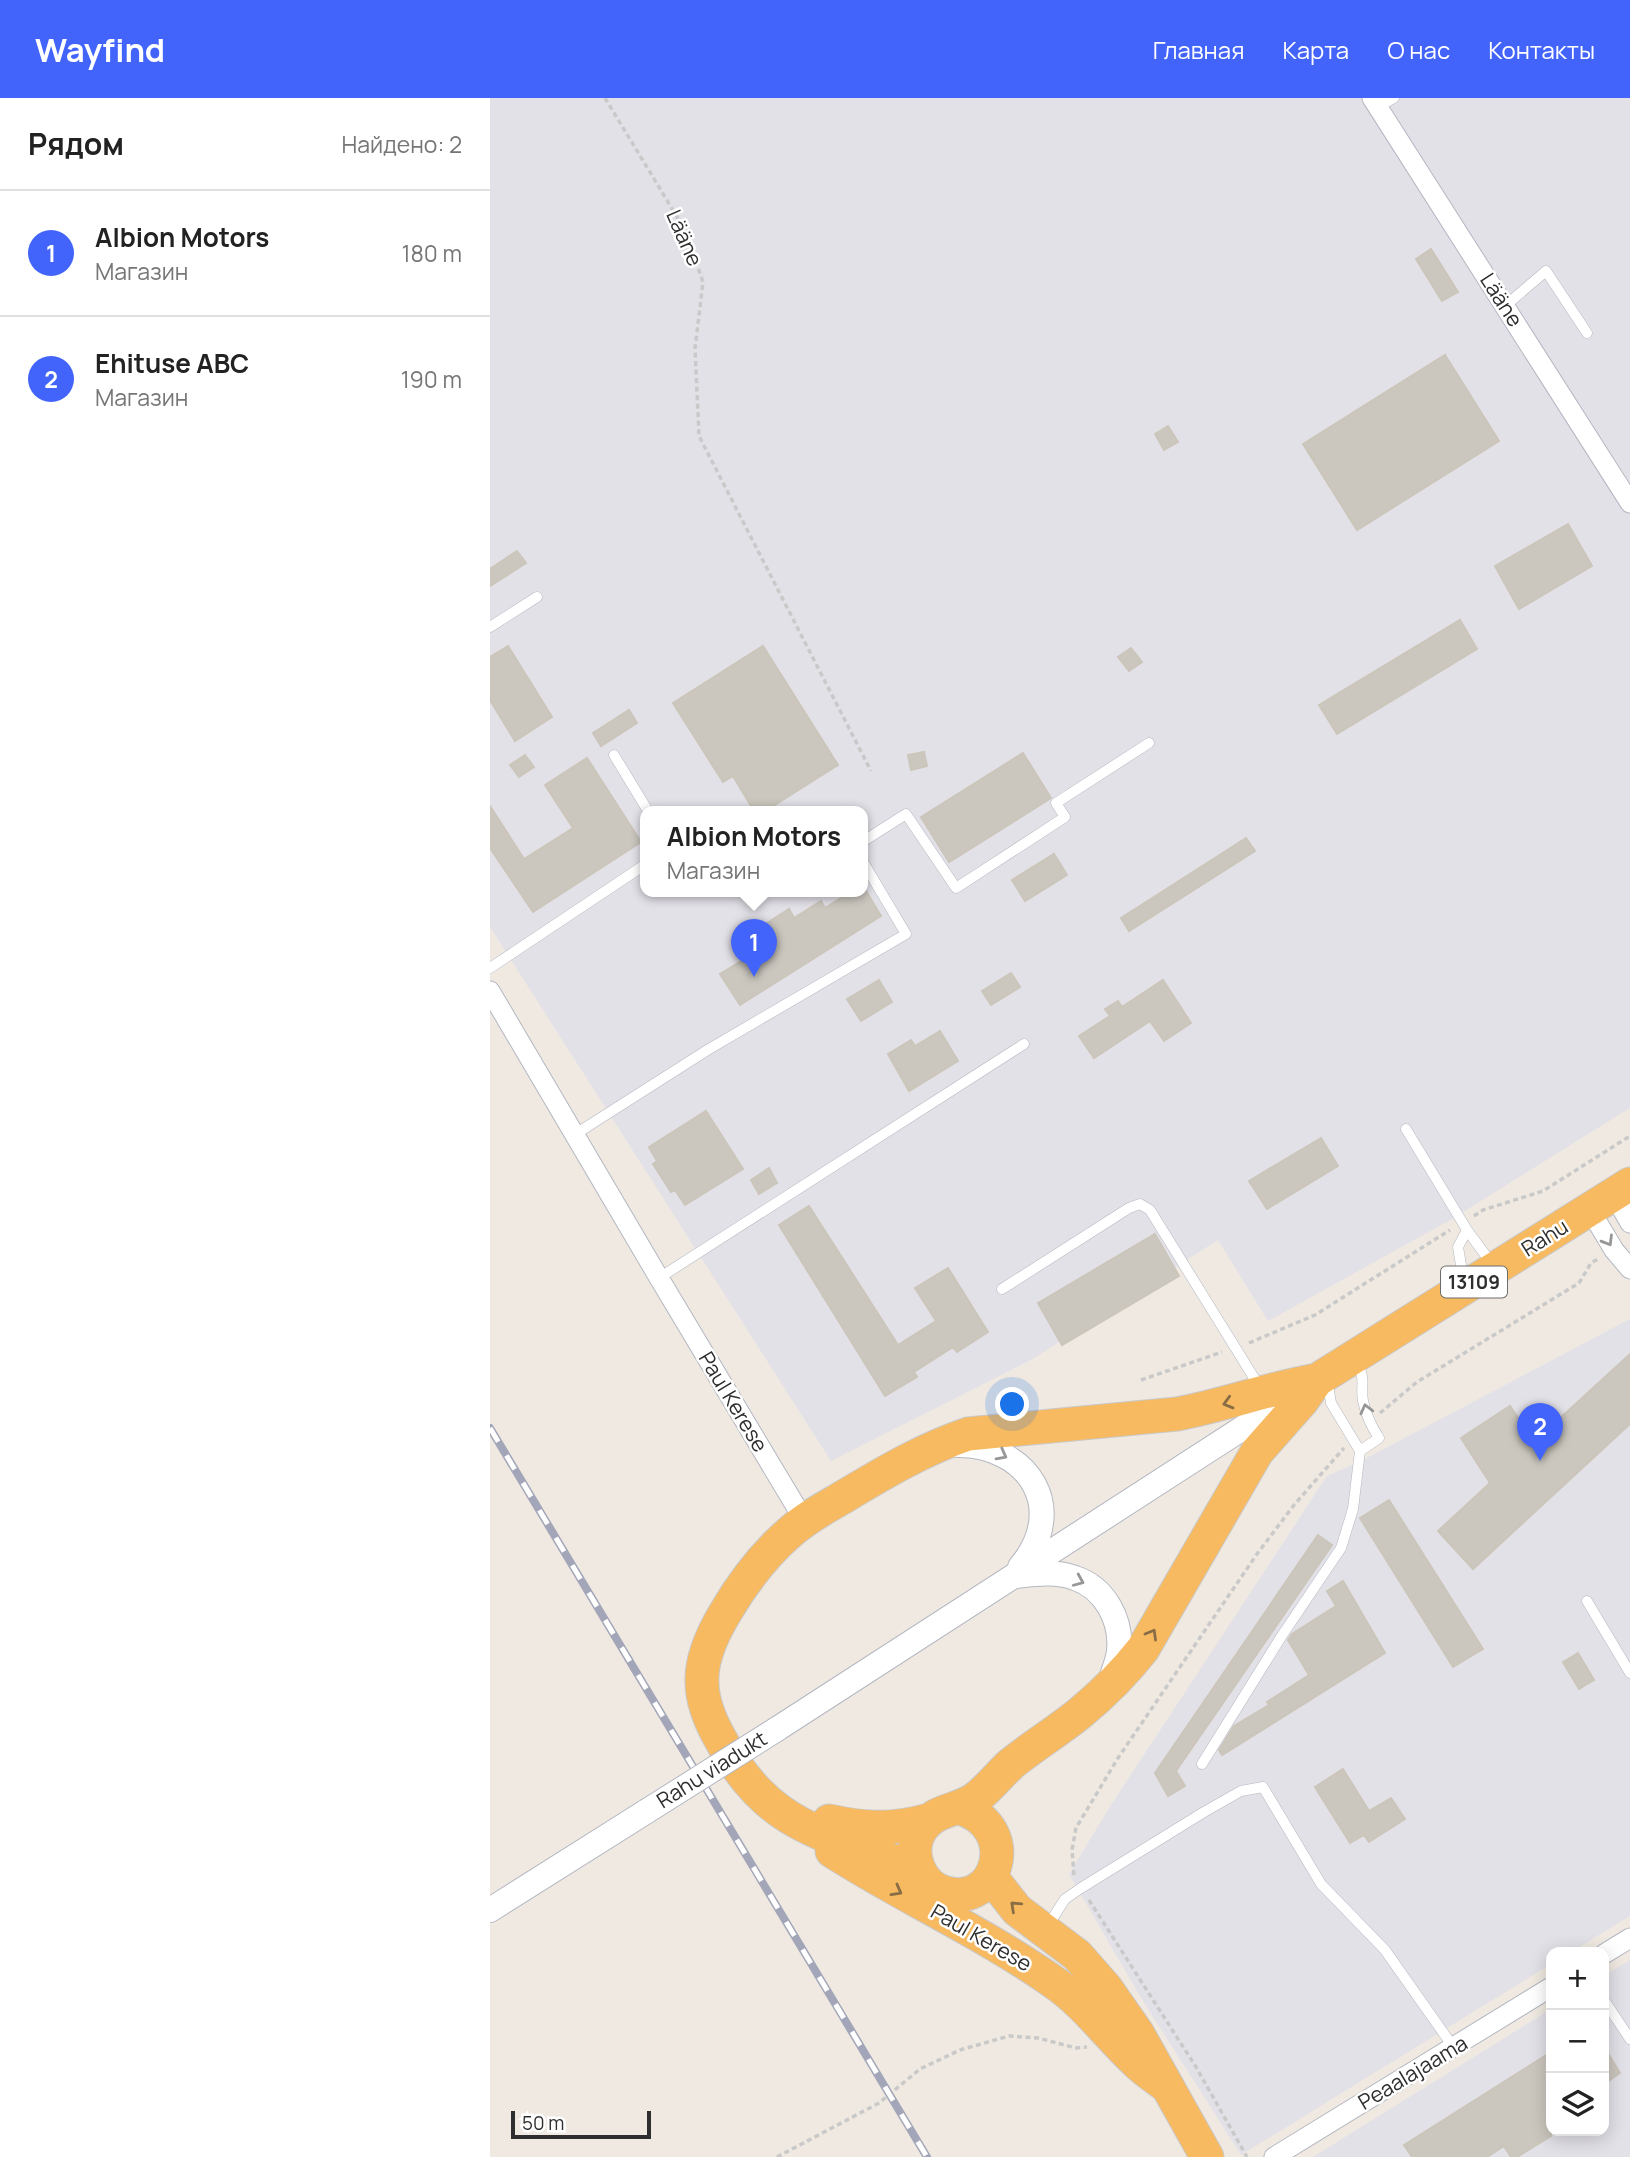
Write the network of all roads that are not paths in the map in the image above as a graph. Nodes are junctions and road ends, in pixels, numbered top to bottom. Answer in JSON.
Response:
{"nodes":[{"id":1,"x":1381,"y":101,"type":"edge"},
{"id":2,"x":1505,"y":306,"type":"junction"},
{"id":3,"x":1587,"y":332,"type":"dead end"},
{"id":4,"x":1630,"y":503,"type":"edge"},
{"id":5,"x":537,"y":597,"type":"dead end"},
{"id":6,"x":490,"y":627,"type":"edge"},
{"id":7,"x":1149,"y":743,"type":"dead end"},
{"id":8,"x":614,"y":755,"type":"dead end"},
{"id":9,"x":645,"y":806,"type":"edge"},
{"id":10,"x":868,"y":839,"type":"edge"},
{"id":11,"x":640,"y":868,"type":"edge"},
{"id":12,"x":868,"y":869,"type":"edge"},
{"id":13,"x":490,"y":968,"type":"edge"},
{"id":14,"x":490,"y":991,"type":"edge"},
{"id":15,"x":1024,"y":1044,"type":"dead end"},
{"id":16,"x":1406,"y":1129,"type":"dead end"},
{"id":17,"x":574,"y":1135,"type":"junction"},
{"id":18,"x":1611,"y":1196,"type":"edge"},
{"id":19,"x":1630,"y":1223,"type":"edge"},
{"id":20,"x":1464,"y":1226,"type":"junction"},
{"id":21,"x":1496,"y":1268,"type":"junction"},
{"id":22,"x":1630,"y":1269,"type":"edge"},
{"id":23,"x":659,"y":1278,"type":"junction"},
{"id":24,"x":1465,"y":1287,"type":"junction"},
{"id":25,"x":1002,"y":1289,"type":"dead end"},
{"id":26,"x":1354,"y":1357,"type":"junction"},
{"id":27,"x":1263,"y":1392,"type":"junction"},
{"id":28,"x":1318,"y":1394,"type":"junction"},
{"id":29,"x":936,"y":1445,"type":"junction"},
{"id":30,"x":1360,"y":1451,"type":"junction"},
{"id":31,"x":804,"y":1520,"type":"junction"},
{"id":32,"x":1012,"y":1577,"type":"junction"},
{"id":33,"x":1587,"y":1601,"type":"dead end"},
{"id":34,"x":1630,"y":1673,"type":"edge"},
{"id":35,"x":1108,"y":1686,"type":"junction"},
{"id":36,"x":1067,"y":1723,"type":"junction"},
{"id":37,"x":1202,"y":1764,"type":"dead end"},
{"id":38,"x":775,"y":1807,"type":"junction"},
{"id":39,"x":960,"y":1808,"type":"junction"},
{"id":40,"x":929,"y":1820,"type":"junction"},
{"id":41,"x":996,"y":1843,"type":"junction"},
{"id":42,"x":990,"y":1877,"type":"junction"},
{"id":43,"x":932,"y":1883,"type":"junction"},
{"id":44,"x":490,"y":1910,"type":"edge"},
{"id":45,"x":1045,"y":1930,"type":"junction"},
{"id":46,"x":1630,"y":1938,"type":"edge"},
{"id":47,"x":1609,"y":1951,"type":"edge"},
{"id":48,"x":1546,"y":1990,"type":"edge"},
{"id":49,"x":1609,"y":2008,"type":"edge"},
{"id":50,"x":1630,"y":2039,"type":"edge"},
{"id":51,"x":1454,"y":2048,"type":"junction"},
{"id":52,"x":1147,"y":2050,"type":"junction"},
{"id":53,"x":1165,"y":2085,"type":"junction"},
{"id":54,"x":1207,"y":2157,"type":"edge"},
{"id":55,"x":1274,"y":2157,"type":"edge"}],
"edges":[{"from":1,"to":2,"type":"street","name":"Lääne"},
{"from":2,"to":3,"type":"lane"},
{"from":2,"to":4,"type":"street","name":"Lääne"},
{"from":5,"to":6,"type":"lane"},
{"from":7,"to":10,"type":"lane"},
{"from":8,"to":9,"type":"lane"},
{"from":11,"to":13,"type":"lane"},
{"from":12,"to":17,"type":"lane"},
{"from":14,"to":17,"type":"street","name":"Paul Kerese"},
{"from":15,"to":23,"type":"lane"},
{"from":16,"to":20,"type":"lane"},
{"from":17,"to":23,"type":"street","name":"Paul Kerese"},
{"from":18,"to":19,"type":"street"},
{"from":18,"to":21,"type":"highway","name":"Rahu","number":"13109"},
{"from":18,"to":22,"type":"street","one_way":true},
{"from":20,"to":21,"type":"lane"},
{"from":20,"to":24,"type":"lane"},
{"from":21,"to":24,"type":"highway","name":"Rahu","number":"13109"},
{"from":23,"to":31,"type":"street","name":"Paul Kerese"},
{"from":24,"to":26,"type":"highway","name":"Rahu","number":"13109"},
{"from":25,"to":27,"type":"lane"},
{"from":26,"to":28,"type":"highway","name":"Rahu","number":"13109"},
{"from":30,"to":26,"type":"lane","one_way":true},
{"from":27,"to":28,"type":"highway"},
{"from":27,"to":29,"type":"highway","one_way":true},
{"from":28,"to":30,"type":"lane"},
{"from":28,"to":32,"type":"street","number":"13109"},
{"from":35,"to":28,"type":"highway","one_way":true},
{"from":29,"to":31,"type":"highway"},
{"from":29,"to":32,"type":"street","one_way":true},
{"from":30,"to":37,"type":"lane"},
{"from":31,"to":38,"type":"highway","name":"Paul Kerese"},
{"from":32,"to":35,"type":"street","one_way":true},
{"from":32,"to":44,"type":"street","name":"Rahu viadukt","number":"13109","bridge":true},
{"from":33,"to":34,"type":"lane"},
{"from":35,"to":36,"type":"highway"},
{"from":36,"to":39,"type":"highway"},
{"from":36,"to":41,"type":"highway"},
{"from":38,"to":40,"type":"highway","name":"Paul Kerese"},
{"from":38,"to":43,"type":"highway","name":"Paul Kerese"},
{"from":38,"to":53,"type":"highway","name":"Paul Kerese","one_way":true},
{"from":39,"to":40,"type":"highway"},
{"from":39,"to":41,"type":"highway"},
{"from":40,"to":43,"type":"highway"},
{"from":41,"to":42,"type":"highway"},
{"from":42,"to":43,"type":"highway"},
{"from":45,"to":42,"type":"highway","name":"Paul Kerese","one_way":true},
{"from":43,"to":52,"type":"highway","name":"Paul Kerese"},
{"from":45,"to":51,"type":"lane"},
{"from":45,"to":52,"type":"highway","name":"Paul Kerese"},
{"from":46,"to":47,"type":"street"},
{"from":48,"to":51,"type":"street","name":"Peaalajaama"},
{"from":49,"to":50,"type":"lane"},
{"from":51,"to":55,"type":"street","name":"Peaalajaama"},
{"from":52,"to":53,"type":"highway","name":"Paul Kerese"},
{"from":53,"to":54,"type":"highway","name":"Paul Kerese"}]}
